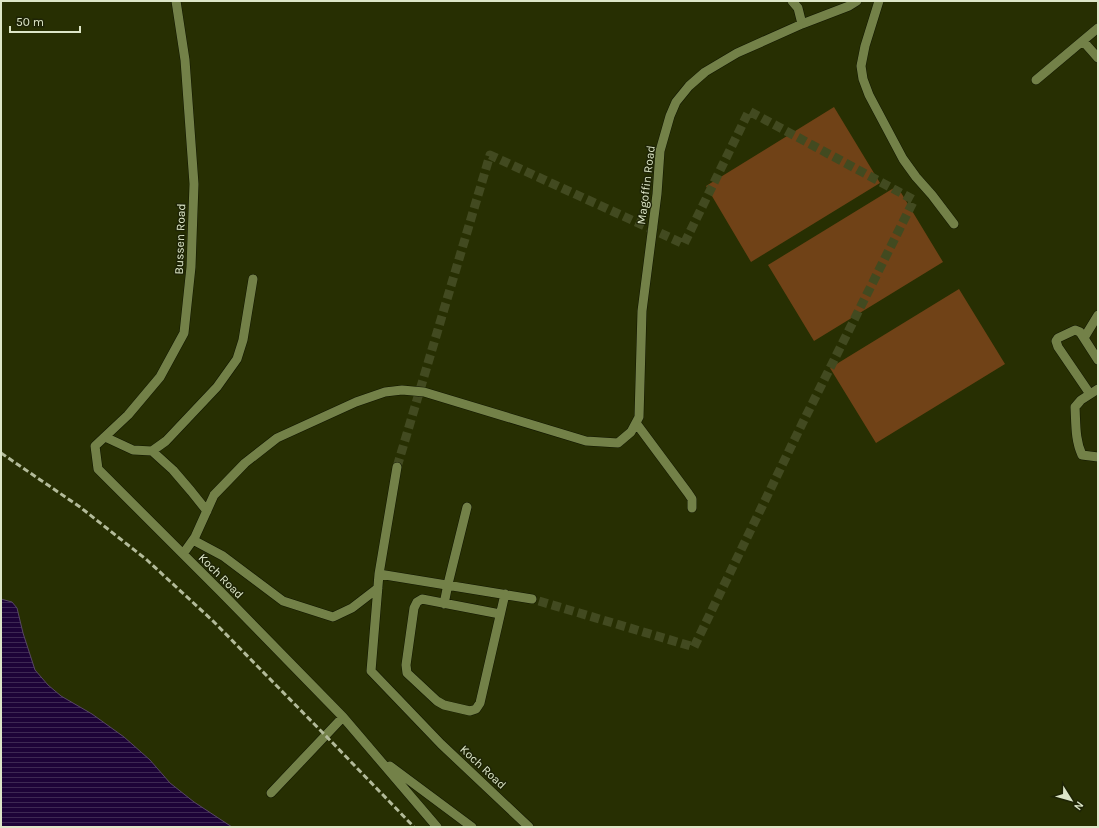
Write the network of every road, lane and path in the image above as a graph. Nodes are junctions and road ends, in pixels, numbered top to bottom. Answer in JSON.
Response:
{"nodes":[{"id":1,"x":176,"y":1,"type":"edge"},
{"id":2,"x":792,"y":1,"type":"edge"},
{"id":3,"x":857,"y":1,"type":"edge"},
{"id":4,"x":879,"y":1,"type":"edge"},
{"id":5,"x":802,"y":24,"type":"junction"},
{"id":6,"x":1098,"y":28,"type":"edge"},
{"id":7,"x":1083,"y":41,"type":"junction"},
{"id":8,"x":1098,"y":58,"type":"edge"},
{"id":9,"x":1036,"y":80,"type":"dead end"},
{"id":10,"x":954,"y":224,"type":"dead end"},
{"id":11,"x":253,"y":279,"type":"dead end"},
{"id":12,"x":1098,"y":314,"type":"edge"},
{"id":13,"x":1084,"y":338,"type":"junction"},
{"id":14,"x":1098,"y":360,"type":"edge"},
{"id":15,"x":1094,"y":392,"type":"edge"},
{"id":16,"x":636,"y":423,"type":"junction"},
{"id":17,"x":105,"y":437,"type":"junction"},
{"id":18,"x":95,"y":446,"type":"joint"},
{"id":19,"x":152,"y":451,"type":"junction"},
{"id":20,"x":1098,"y":457,"type":"edge"},
{"id":21,"x":396,"y":466,"type":"tunnel mouth"},
{"id":22,"x":467,"y":507,"type":"dead end"},
{"id":23,"x":692,"y":508,"type":"dead end"},
{"id":24,"x":207,"y":511,"type":"junction"},
{"id":25,"x":193,"y":540,"type":"junction"},
{"id":26,"x":183,"y":554,"type":"junction"},
{"id":27,"x":379,"y":574,"type":"junction"},
{"id":28,"x":448,"y":584,"type":"junction"},
{"id":29,"x":378,"y":588,"type":"junction"},
{"id":30,"x":505,"y":594,"type":"junction"},
{"id":31,"x":532,"y":599,"type":"tunnel mouth"},
{"id":32,"x":444,"y":604,"type":"junction"},
{"id":33,"x":500,"y":614,"type":"junction"},
{"id":34,"x":343,"y":717,"type":"junction"},
{"id":35,"x":377,"y":757,"type":"junction"},
{"id":36,"x":271,"y":793,"type":"dead end"},
{"id":37,"x":437,"y":827,"type":"edge"},
{"id":38,"x":472,"y":827,"type":"edge"},
{"id":39,"x":529,"y":827,"type":"edge"}],
"edges":[{"from":1,"to":17,"type":"street","name":"Bussen Road"},
{"from":2,"to":5,"type":"street"},
{"from":3,"to":5,"type":"street","name":"Magoffin Road"},
{"from":4,"to":10,"type":"street"},
{"from":5,"to":16,"type":"street","name":"Magoffin Road"},
{"from":6,"to":7,"type":"street"},
{"from":7,"to":8,"type":"street"},
{"from":7,"to":9,"type":"street"},
{"from":11,"to":19,"type":"street"},
{"from":12,"to":13,"type":"street"},
{"from":13,"to":14,"type":"street"},
{"from":13,"to":15,"type":"street"},
{"from":15,"to":20,"type":"street"},
{"from":16,"to":23,"type":"street"},
{"from":16,"to":24,"type":"street","name":"Magoffin Road"},
{"from":17,"to":18,"type":"street","name":"Bussen Road"},
{"from":17,"to":19,"type":"street"},
{"from":18,"to":26,"type":"street","name":"Koch Road"},
{"from":19,"to":24,"type":"street"},
{"from":21,"to":27,"type":"street"},
{"from":22,"to":28,"type":"street"},
{"from":24,"to":25,"type":"street"},
{"from":25,"to":26,"type":"street"},
{"from":25,"to":29,"type":"street"},
{"from":26,"to":34,"type":"street","name":"Koch Road"},
{"from":27,"to":28,"type":"street"},
{"from":27,"to":29,"type":"street"},
{"from":28,"to":30,"type":"street"},
{"from":28,"to":32,"type":"street"},
{"from":29,"to":39,"type":"street","name":"Koch Road"},
{"from":30,"to":31,"type":"street"},
{"from":30,"to":33,"type":"street"},
{"from":32,"to":33,"type":"street"},
{"from":32,"to":33,"type":"street"},
{"from":34,"to":35,"type":"street","name":"Koch Road"},
{"from":34,"to":36,"type":"street"},
{"from":35,"to":37,"type":"street"},
{"from":35,"to":38,"type":"street"}]}
